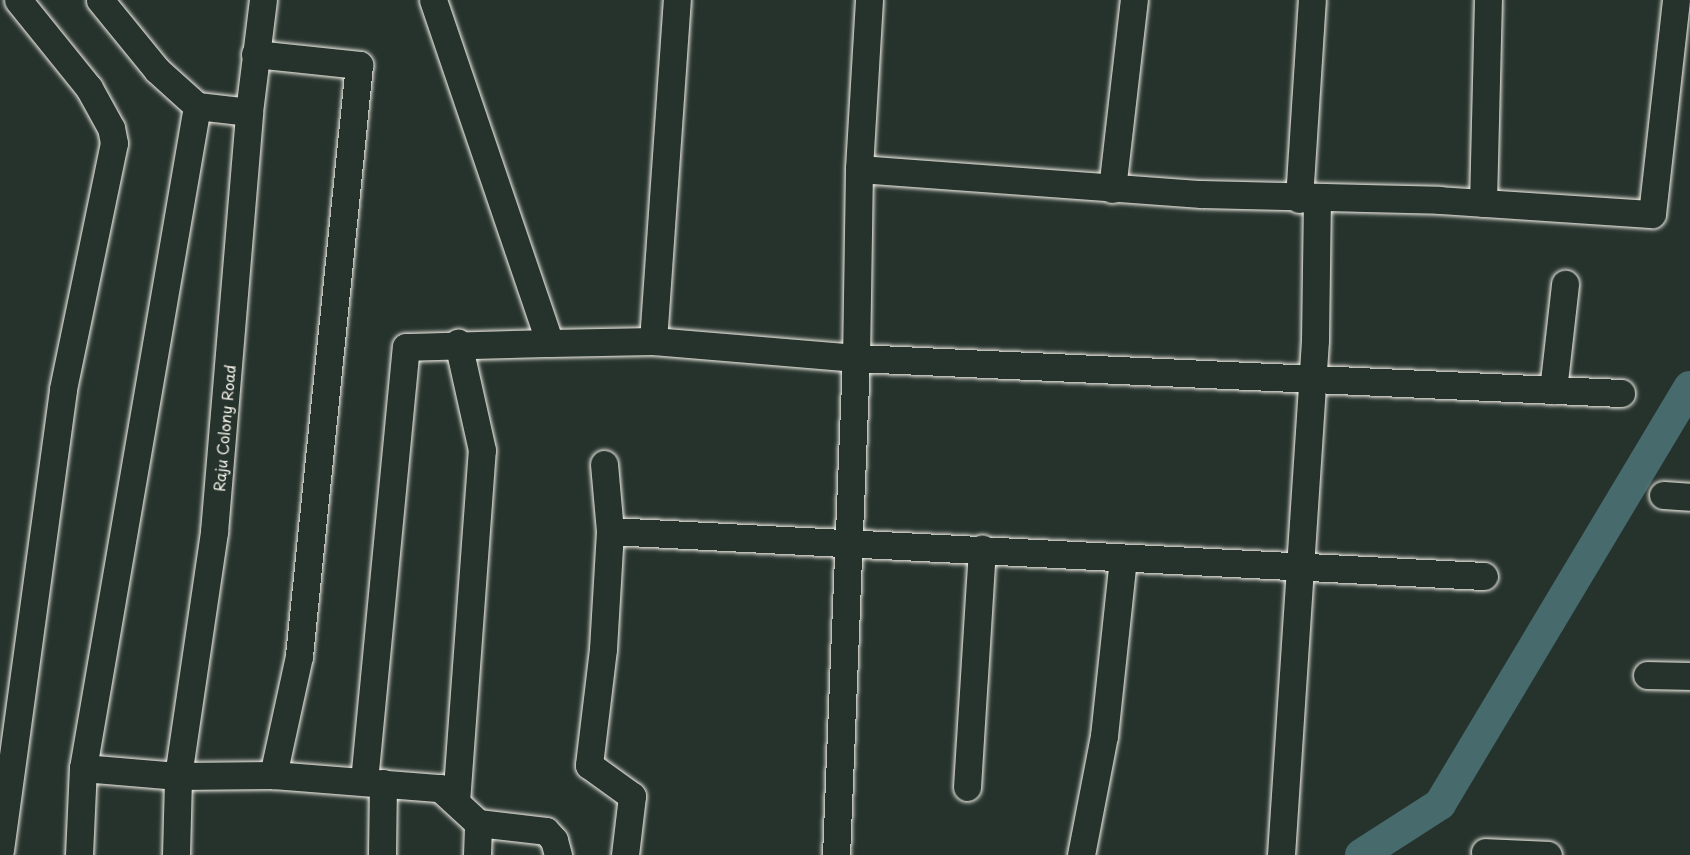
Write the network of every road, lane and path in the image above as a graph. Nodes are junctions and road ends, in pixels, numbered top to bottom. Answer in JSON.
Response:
{"nodes":[{"id":1,"x":18,"y":0,"type":"edge"},
{"id":2,"x":100,"y":0,"type":"edge"},
{"id":3,"x":263,"y":0,"type":"edge"},
{"id":4,"x":433,"y":0,"type":"edge"},
{"id":5,"x":677,"y":0,"type":"edge"},
{"id":6,"x":869,"y":0,"type":"edge"},
{"id":7,"x":1134,"y":0,"type":"edge"},
{"id":8,"x":1312,"y":0,"type":"edge"},
{"id":9,"x":1488,"y":0,"type":"edge"},
{"id":10,"x":1676,"y":0,"type":"edge"},
{"id":11,"x":255,"y":54,"type":"junction"},
{"id":12,"x":197,"y":106,"type":"junction"},
{"id":13,"x":249,"y":112,"type":"junction"},
{"id":14,"x":860,"y":170,"type":"junction"},
{"id":15,"x":1112,"y":189,"type":"junction"},
{"id":16,"x":1308,"y":199,"type":"junction"},
{"id":17,"x":1483,"y":203,"type":"junction"},
{"id":18,"x":1565,"y":284,"type":"dead end"},
{"id":19,"x":653,"y":341,"type":"junction"},
{"id":20,"x":458,"y":344,"type":"junction"},
{"id":21,"x":550,"y":344,"type":"junction"},
{"id":22,"x":856,"y":358,"type":"junction"},
{"id":23,"x":1310,"y":380,"type":"junction"},
{"id":24,"x":1553,"y":390,"type":"junction"},
{"id":25,"x":1621,"y":393,"type":"dead end"},
{"id":26,"x":604,"y":464,"type":"dead end"},
{"id":27,"x":1663,"y":495,"type":"dead end"},
{"id":28,"x":1690,"y":497,"type":"edge"},
{"id":29,"x":610,"y":531,"type":"junction"},
{"id":30,"x":847,"y":542,"type":"junction"},
{"id":31,"x":982,"y":548,"type":"junction"},
{"id":32,"x":1124,"y":558,"type":"junction"},
{"id":33,"x":1301,"y":565,"type":"junction"},
{"id":34,"x":1484,"y":576,"type":"dead end"},
{"id":35,"x":1647,"y":675,"type":"dead end"},
{"id":36,"x":1690,"y":676,"type":"edge"},
{"id":37,"x":83,"y":768,"type":"junction"},
{"id":38,"x":273,"y":775,"type":"junction"},
{"id":39,"x":178,"y":776,"type":"junction"},
{"id":40,"x":374,"y":782,"type":"junction"},
{"id":41,"x":967,"y":787,"type":"dead end"},
{"id":42,"x":456,"y":802,"type":"junction"},
{"id":43,"x":478,"y":822,"type":"junction"},
{"id":44,"x":0,"y":850,"type":"edge"},
{"id":45,"x":1485,"y":852,"type":"dead end"},
{"id":46,"x":79,"y":855,"type":"edge"},
{"id":47,"x":176,"y":855,"type":"edge"},
{"id":48,"x":382,"y":855,"type":"edge"},
{"id":49,"x":477,"y":855,"type":"edge"},
{"id":50,"x":558,"y":855,"type":"edge"},
{"id":51,"x":625,"y":855,"type":"edge"},
{"id":52,"x":836,"y":855,"type":"edge"},
{"id":53,"x":1081,"y":855,"type":"edge"},
{"id":54,"x":1281,"y":855,"type":"edge"},
{"id":55,"x":1548,"y":855,"type":"edge"}],
"edges":[{"from":1,"to":44,"type":"street"},
{"from":2,"to":12,"type":"street"},
{"from":3,"to":11,"type":"street","name":"Raju Colony Road"},
{"from":4,"to":21,"type":"street"},
{"from":5,"to":19,"type":"street"},
{"from":6,"to":14,"type":"street"},
{"from":7,"to":15,"type":"street"},
{"from":8,"to":16,"type":"street"},
{"from":9,"to":17,"type":"street"},
{"from":10,"to":17,"type":"street"},
{"from":11,"to":13,"type":"street","name":"Raju Colony Road"},
{"from":11,"to":38,"type":"street"},
{"from":12,"to":13,"type":"street"},
{"from":12,"to":37,"type":"street"},
{"from":13,"to":39,"type":"street","name":"Raju Colony Road"},
{"from":14,"to":15,"type":"street"},
{"from":14,"to":22,"type":"street"},
{"from":15,"to":16,"type":"street"},
{"from":16,"to":17,"type":"street"},
{"from":16,"to":23,"type":"street"},
{"from":18,"to":24,"type":"street"},
{"from":19,"to":21,"type":"street"},
{"from":19,"to":22,"type":"street"},
{"from":20,"to":21,"type":"street"},
{"from":20,"to":40,"type":"street"},
{"from":20,"to":42,"type":"street"},
{"from":22,"to":23,"type":"street"},
{"from":22,"to":30,"type":"street"},
{"from":23,"to":24,"type":"street"},
{"from":23,"to":33,"type":"street"},
{"from":24,"to":25,"type":"street"},
{"from":26,"to":29,"type":"street"},
{"from":27,"to":28,"type":"street"},
{"from":29,"to":30,"type":"street"},
{"from":29,"to":51,"type":"street"},
{"from":30,"to":31,"type":"street"},
{"from":30,"to":52,"type":"street"},
{"from":31,"to":32,"type":"street"},
{"from":31,"to":41,"type":"street"},
{"from":32,"to":33,"type":"street"},
{"from":32,"to":53,"type":"street"},
{"from":33,"to":34,"type":"street"},
{"from":33,"to":54,"type":"street"},
{"from":35,"to":36,"type":"street"},
{"from":37,"to":39,"type":"street"},
{"from":37,"to":46,"type":"street"},
{"from":38,"to":39,"type":"street"},
{"from":38,"to":40,"type":"street"},
{"from":39,"to":47,"type":"street","name":"Raju Colony Road"},
{"from":40,"to":42,"type":"street"},
{"from":40,"to":48,"type":"street"},
{"from":42,"to":43,"type":"street"},
{"from":43,"to":49,"type":"street"},
{"from":43,"to":50,"type":"street"},
{"from":45,"to":55,"type":"street"}]}
